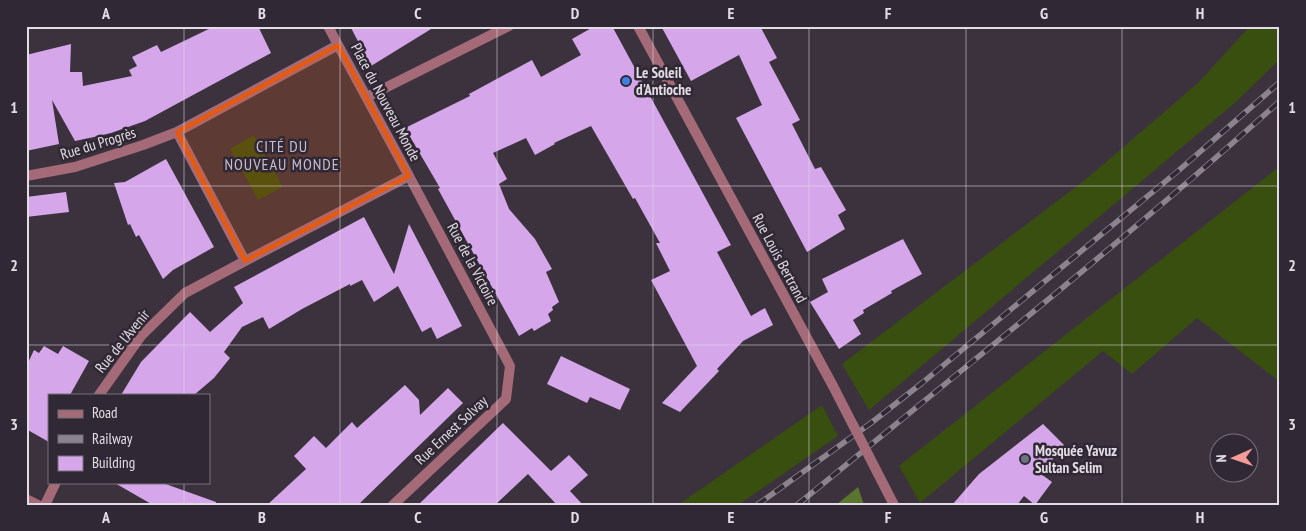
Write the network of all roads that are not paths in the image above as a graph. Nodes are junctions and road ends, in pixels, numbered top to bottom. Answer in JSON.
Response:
{"nodes":[{"id":1,"x":328,"y":26,"type":"edge"},
{"id":2,"x":509,"y":26,"type":"edge"},
{"id":3,"x":638,"y":26,"type":"edge"},
{"id":4,"x":338,"y":45,"type":"junction"},
{"id":5,"x":367,"y":97,"type":"junction"},
{"id":6,"x":177,"y":132,"type":"junction"},
{"id":7,"x":26,"y":176,"type":"edge"},
{"id":8,"x":408,"y":176,"type":"junction"},
{"id":9,"x":245,"y":261,"type":"junction"},
{"id":10,"x":510,"y":366,"type":"joint"},
{"id":11,"x":100,"y":394,"type":"edge"},
{"id":12,"x":55,"y":484,"type":"edge"},
{"id":13,"x":26,"y":499,"type":"edge"},
{"id":14,"x":38,"y":505,"type":"edge"},
{"id":15,"x":45,"y":505,"type":"edge"},
{"id":16,"x":393,"y":505,"type":"edge"},
{"id":17,"x":894,"y":505,"type":"edge"}],
"edges":[{"from":1,"to":4,"type":"street"},
{"from":2,"to":5,"type":"street"},
{"from":3,"to":17,"type":"street","name":"Rue Louis Bertrand","bridge":true},
{"from":4,"to":5,"type":"street","name":"Place du Nouveau Monde"},
{"from":4,"to":6,"type":"street","name":"Place du Nouveau Monde"},
{"from":5,"to":8,"type":"street","name":"Place du Nouveau Monde"},
{"from":6,"to":7,"type":"street","name":"Rue du Progrès"},
{"from":6,"to":9,"type":"street"},
{"from":8,"to":9,"type":"street","name":"Place du Nouveau Monde"},
{"from":8,"to":10,"type":"street","name":"Rue de la Victoire"},
{"from":9,"to":11,"type":"street","name":"Rue de l'Avenir"},
{"from":10,"to":16,"type":"street","name":"Rue Ernest Solvay"},
{"from":12,"to":15,"type":"street"},
{"from":13,"to":14,"type":"street"}]}
